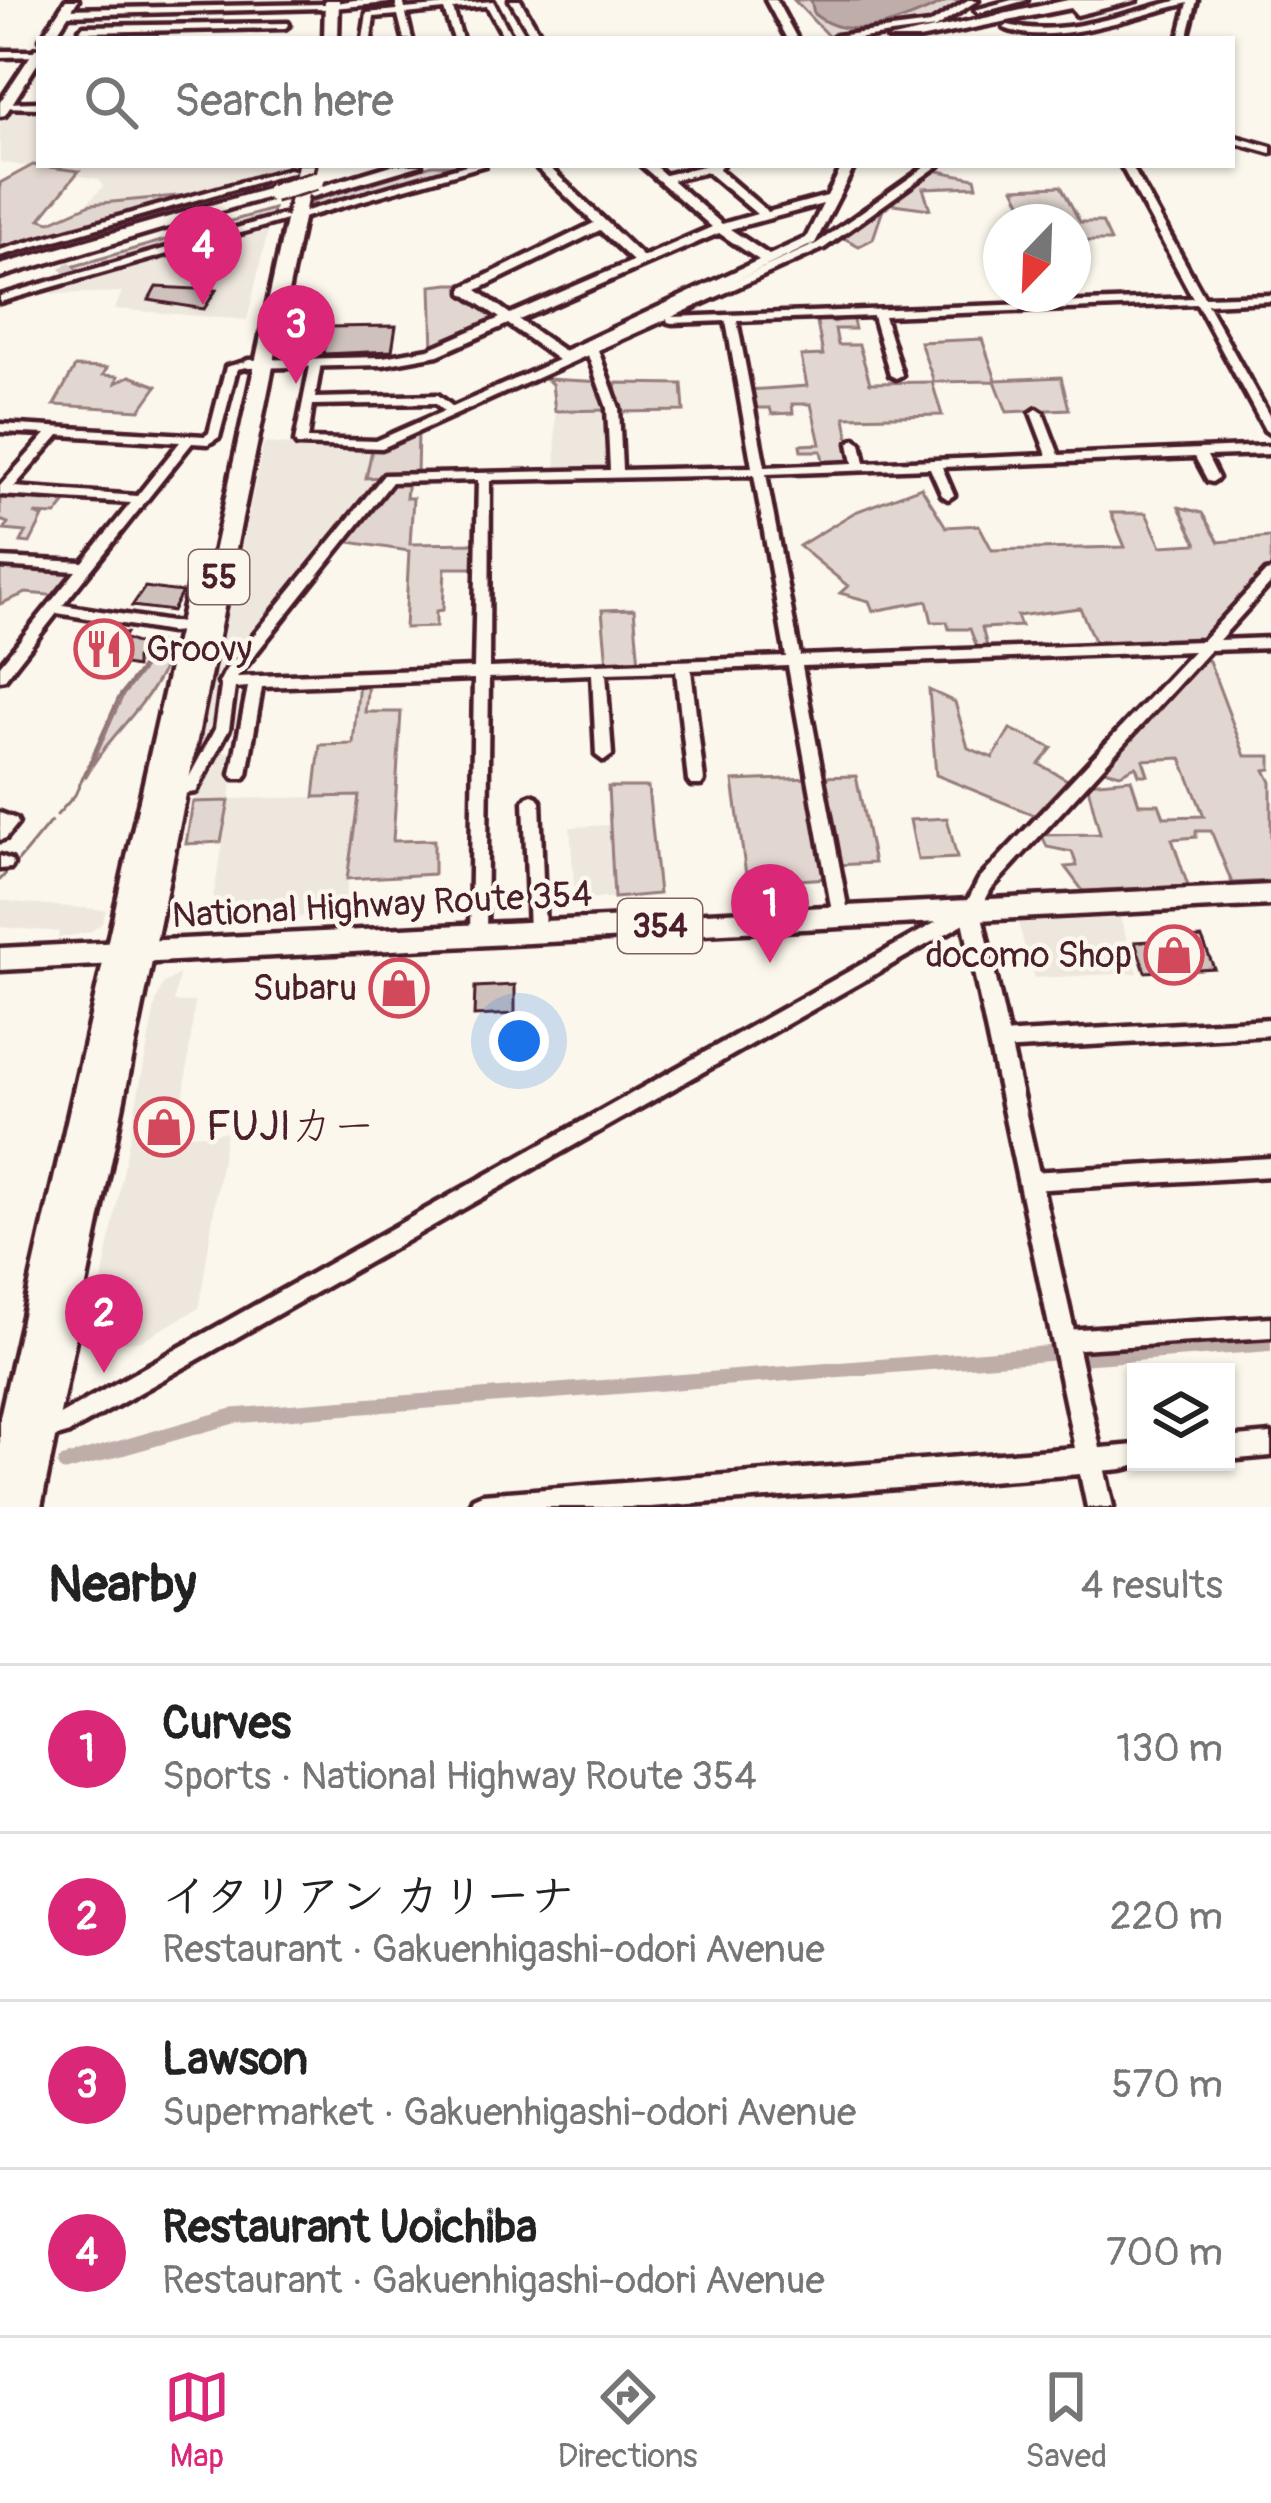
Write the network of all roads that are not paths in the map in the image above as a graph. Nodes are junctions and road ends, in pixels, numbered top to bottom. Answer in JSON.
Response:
{"nodes":[{"id":1,"x":118,"y":0,"type":"edge"},
{"id":2,"x":388,"y":0,"type":"edge"},
{"id":3,"x":399,"y":0,"type":"edge"},
{"id":4,"x":515,"y":0,"type":"edge"},
{"id":5,"x":771,"y":0,"type":"edge"},
{"id":6,"x":1023,"y":0,"type":"edge"},
{"id":7,"x":1130,"y":0,"type":"edge"},
{"id":8,"x":1192,"y":0,"type":"edge"},
{"id":9,"x":327,"y":3,"type":"edge"},
{"id":10,"x":286,"y":4,"type":"edge"},
{"id":11,"x":68,"y":6,"type":"edge"},
{"id":12,"x":448,"y":8,"type":"junction"},
{"id":13,"x":95,"y":12,"type":"junction"},
{"id":14,"x":405,"y":12,"type":"junction"},
{"id":15,"x":1087,"y":12,"type":"edge"},
{"id":16,"x":988,"y":15,"type":"edge"},
{"id":17,"x":285,"y":25,"type":"junction"},
{"id":18,"x":81,"y":34,"type":"edge"},
{"id":19,"x":49,"y":36,"type":"edge"},
{"id":20,"x":283,"y":36,"type":"edge"},
{"id":21,"x":321,"y":36,"type":"edge"},
{"id":22,"x":331,"y":36,"type":"edge"},
{"id":23,"x":367,"y":36,"type":"edge"},
{"id":24,"x":408,"y":36,"type":"edge"},
{"id":25,"x":457,"y":36,"type":"edge"},
{"id":26,"x":507,"y":36,"type":"edge"},
{"id":27,"x":536,"y":36,"type":"edge"},
{"id":28,"x":790,"y":36,"type":"edge"},
{"id":29,"x":898,"y":36,"type":"edge"},
{"id":30,"x":944,"y":36,"type":"edge"},
{"id":31,"x":1184,"y":36,"type":"edge"},
{"id":32,"x":36,"y":53,"type":"edge"},
{"id":33,"x":0,"y":54,"type":"edge"},
{"id":34,"x":36,"y":56,"type":"edge"},
{"id":35,"x":36,"y":104,"type":"edge"},
{"id":36,"x":2,"y":109,"type":"edge"},
{"id":37,"x":1235,"y":140,"type":"edge"},
{"id":38,"x":1271,"y":150,"type":"edge"},
{"id":39,"x":346,"y":168,"type":"edge"},
{"id":40,"x":366,"y":168,"type":"edge"},
{"id":41,"x":465,"y":168,"type":"edge"},
{"id":42,"x":543,"y":168,"type":"edge"},
{"id":43,"x":650,"y":168,"type":"edge"},
{"id":44,"x":707,"y":168,"type":"edge"},
{"id":45,"x":717,"y":168,"type":"edge"},
{"id":46,"x":848,"y":168,"type":"edge"},
{"id":47,"x":930,"y":168,"type":"edge"},
{"id":48,"x":1128,"y":168,"type":"edge"},
{"id":49,"x":305,"y":172,"type":"edge"},
{"id":50,"x":663,"y":179,"type":"junction"},
{"id":51,"x":833,"y":198,"type":"junction"},
{"id":52,"x":280,"y":207,"type":"junction"},
{"id":53,"x":766,"y":216,"type":"junction"},
{"id":54,"x":602,"y":224,"type":"junction"},
{"id":55,"x":721,"y":228,"type":"junction"},
{"id":56,"x":0,"y":253,"type":"edge"},
{"id":57,"x":769,"y":261,"type":"junction"},
{"id":58,"x":642,"y":262,"type":"junction"},
{"id":59,"x":0,"y":271,"type":"edge"},
{"id":60,"x":0,"y":281,"type":"edge"},
{"id":61,"x":1271,"y":298,"type":"edge"},
{"id":62,"x":0,"y":299,"type":"edge"},
{"id":63,"x":1201,"y":301,"type":"junction"},
{"id":64,"x":878,"y":314,"type":"junction"},
{"id":65,"x":731,"y":318,"type":"junction"},
{"id":66,"x":662,"y":320,"type":"junction"},
{"id":67,"x":510,"y":321,"type":"junction"},
{"id":68,"x":592,"y":352,"type":"junction"},
{"id":69,"x":563,"y":357,"type":"junction"},
{"id":70,"x":314,"y":363,"type":"junction"},
{"id":71,"x":256,"y":364,"type":"junction"},
{"id":72,"x":896,"y":375,"type":"dead end"},
{"id":73,"x":308,"y":402,"type":"junction"},
{"id":74,"x":449,"y":409,"type":"junction"},
{"id":75,"x":1037,"y":413,"type":"dead end"},
{"id":76,"x":0,"y":428,"type":"edge"},
{"id":77,"x":1271,"y":430,"type":"edge"},
{"id":78,"x":56,"y":431,"type":"junction"},
{"id":79,"x":189,"y":439,"type":"junction"},
{"id":80,"x":855,"y":443,"type":"dead end"},
{"id":81,"x":364,"y":445,"type":"junction"},
{"id":82,"x":1271,"y":450,"type":"edge"},
{"id":83,"x":1199,"y":453,"type":"junction"},
{"id":84,"x":1054,"y":458,"type":"junction"},
{"id":85,"x":934,"y":463,"type":"junction"},
{"id":86,"x":860,"y":466,"type":"junction"},
{"id":87,"x":757,"y":471,"type":"junction"},
{"id":88,"x":616,"y":473,"type":"junction"},
{"id":89,"x":484,"y":476,"type":"junction"},
{"id":90,"x":1212,"y":478,"type":"dead end"},
{"id":91,"x":2,"y":492,"type":"edge"},
{"id":92,"x":948,"y":495,"type":"dead end"},
{"id":93,"x":140,"y":500,"type":"junction"},
{"id":94,"x":0,"y":562,"type":"edge"},
{"id":95,"x":86,"y":567,"type":"junction"},
{"id":96,"x":1271,"y":575,"type":"edge"},
{"id":97,"x":53,"y":608,"type":"junction"},
{"id":98,"x":199,"y":626,"type":"junction"},
{"id":99,"x":1271,"y":643,"type":"edge"},
{"id":100,"x":1204,"y":646,"type":"junction"},
{"id":101,"x":793,"y":662,"type":"junction"},
{"id":102,"x":682,"y":666,"type":"junction"},
{"id":103,"x":599,"y":669,"type":"junction"},
{"id":104,"x":482,"y":674,"type":"junction"},
{"id":105,"x":0,"y":675,"type":"edge"},
{"id":106,"x":256,"y":682,"type":"junction"},
{"id":107,"x":226,"y":683,"type":"junction"},
{"id":108,"x":604,"y":755,"type":"dead end"},
{"id":109,"x":238,"y":774,"type":"dead end"},
{"id":110,"x":696,"y":781,"type":"dead end"},
{"id":111,"x":165,"y":790,"type":"junction"},
{"id":112,"x":532,"y":801,"type":"dead end"},
{"id":113,"x":0,"y":819,"type":"edge"},
{"id":114,"x":0,"y":834,"type":"edge"},
{"id":115,"x":1271,"y":895,"type":"edge"},
{"id":116,"x":971,"y":911,"type":"junction"},
{"id":117,"x":841,"y":917,"type":"junction"},
{"id":118,"x":537,"y":932,"type":"junction"},
{"id":119,"x":478,"y":935,"type":"junction"},
{"id":120,"x":130,"y":954,"type":"junction"},
{"id":121,"x":0,"y":959,"type":"edge"},
{"id":122,"x":1271,"y":1027,"type":"edge"},
{"id":123,"x":1000,"y":1042,"type":"junction"},
{"id":124,"x":1271,"y":1167,"type":"edge"},
{"id":125,"x":1030,"y":1181,"type":"junction"},
{"id":126,"x":1271,"y":1327,"type":"edge"},
{"id":127,"x":1066,"y":1348,"type":"junction"},
{"id":128,"x":17,"y":1439,"type":"edge"},
{"id":129,"x":1271,"y":1445,"type":"edge"},
{"id":130,"x":1235,"y":1448,"type":"edge"},
{"id":131,"x":1127,"y":1457,"type":"edge"},
{"id":132,"x":1090,"y":1460,"type":"junction"},
{"id":133,"x":0,"y":1493,"type":"edge"},
{"id":134,"x":637,"y":1501,"type":"edge"},
{"id":135,"x":24,"y":1507,"type":"edge"},
{"id":136,"x":482,"y":1507,"type":"edge"},
{"id":137,"x":1100,"y":1507,"type":"edge"}],
"edges":[{"from":1,"to":13,"type":"street"},
{"from":2,"to":9,"type":"street"},
{"from":3,"to":14,"type":"street"},
{"from":4,"to":27,"type":"street"},
{"from":5,"to":28,"type":"street"},
{"from":6,"to":16,"type":"street"},
{"from":7,"to":16,"type":"highway"},
{"from":8,"to":15,"type":"street"},
{"from":8,"to":31,"type":"street"},
{"from":9,"to":10,"type":"street"},
{"from":9,"to":21,"type":"main road"},
{"from":9,"to":22,"type":"main road"},
{"from":10,"to":13,"type":"street"},
{"from":10,"to":17,"type":"street"},
{"from":11,"to":13,"type":"street"},
{"from":11,"to":19,"type":"main road"},
{"from":12,"to":14,"type":"street"},
{"from":12,"to":25,"type":"street"},
{"from":12,"to":26,"type":"street"},
{"from":13,"to":18,"type":"street"},
{"from":14,"to":23,"type":"street"},
{"from":14,"to":24,"type":"street"},
{"from":15,"to":16,"type":"highway"},
{"from":16,"to":29,"type":"highway"},
{"from":16,"to":29,"type":"street"},
{"from":16,"to":30,"type":"highway"},
{"from":17,"to":18,"type":"street"},
{"from":17,"to":20,"type":"street"},
{"from":32,"to":33,"type":"street"},
{"from":34,"to":36,"type":"main road"},
{"from":35,"to":36,"type":"street"},
{"from":37,"to":38,"type":"street"},
{"from":39,"to":49,"type":"highway"},
{"from":40,"to":49,"type":"highway"},
{"from":41,"to":52,"type":"street"},
{"from":42,"to":54,"type":"street"},
{"from":43,"to":50,"type":"street"},
{"from":44,"to":50,"type":"street"},
{"from":45,"to":53,"type":"street"},
{"from":46,"to":51,"type":"street"},
{"from":47,"to":66,"type":"street"},
{"from":48,"to":63,"type":"street"},
{"from":49,"to":52,"type":"highway"},
{"from":49,"to":56,"type":"street"},
{"from":50,"to":55,"type":"street"},
{"from":51,"to":53,"type":"street"},
{"from":51,"to":57,"type":"street"},
{"from":52,"to":59,"type":"highway"},
{"from":52,"to":60,"type":"highway"},
{"from":52,"to":62,"type":"street"},
{"from":52,"to":71,"type":"main road","number":"55"},
{"from":53,"to":55,"type":"street"},
{"from":54,"to":58,"type":"street"},
{"from":54,"to":67,"type":"street"},
{"from":55,"to":57,"type":"street"},
{"from":55,"to":58,"type":"street"},
{"from":57,"to":69,"type":"street"},
{"from":58,"to":67,"type":"street"},
{"from":61,"to":63,"type":"street"},
{"from":63,"to":64,"type":"street"},
{"from":63,"to":77,"type":"street"},
{"from":64,"to":65,"type":"street"},
{"from":64,"to":72,"type":"street"},
{"from":65,"to":66,"type":"street"},
{"from":65,"to":87,"type":"street"},
{"from":66,"to":68,"type":"street"},
{"from":67,"to":69,"type":"street"},
{"from":67,"to":70,"type":"street"},
{"from":68,"to":81,"type":"street"},
{"from":68,"to":88,"type":"street"},
{"from":69,"to":74,"type":"street"},
{"from":70,"to":71,"type":"street"},
{"from":70,"to":73,"type":"street"},
{"from":71,"to":79,"type":"street"},
{"from":71,"to":98,"type":"main road","number":"55"},
{"from":73,"to":74,"type":"street"},
{"from":73,"to":81,"type":"street"},
{"from":74,"to":81,"type":"street"},
{"from":75,"to":84,"type":"street"},
{"from":76,"to":78,"type":"street"},
{"from":78,"to":79,"type":"street"},
{"from":78,"to":91,"type":"street"},
{"from":79,"to":93,"type":"street"},
{"from":80,"to":86,"type":"street"},
{"from":82,"to":83,"type":"street"},
{"from":83,"to":84,"type":"street"},
{"from":83,"to":90,"type":"street"},
{"from":84,"to":85,"type":"street"},
{"from":85,"to":86,"type":"street"},
{"from":85,"to":92,"type":"street"},
{"from":86,"to":87,"type":"street"},
{"from":87,"to":88,"type":"street"},
{"from":87,"to":101,"type":"street"},
{"from":88,"to":89,"type":"street"},
{"from":89,"to":104,"type":"street"},
{"from":89,"to":107,"type":"street"},
{"from":91,"to":93,"type":"street"},
{"from":93,"to":95,"type":"street"},
{"from":94,"to":95,"type":"street"},
{"from":95,"to":97,"type":"street"},
{"from":96,"to":100,"type":"street"},
{"from":97,"to":98,"type":"street"},
{"from":97,"to":105,"type":"street"},
{"from":98,"to":111,"type":"main road","number":"55"},
{"from":99,"to":100,"type":"street"},
{"from":100,"to":101,"type":"street"},
{"from":100,"to":116,"type":"street"},
{"from":101,"to":102,"type":"street"},
{"from":101,"to":117,"type":"street"},
{"from":102,"to":103,"type":"street"},
{"from":102,"to":110,"type":"street"},
{"from":103,"to":104,"type":"street"},
{"from":103,"to":108,"type":"street"},
{"from":104,"to":106,"type":"street"},
{"from":104,"to":119,"type":"street"},
{"from":106,"to":107,"type":"street"},
{"from":106,"to":109,"type":"street"},
{"from":107,"to":111,"type":"street"},
{"from":111,"to":120,"type":"main road","number":"55"},
{"from":112,"to":118,"type":"street"},
{"from":113,"to":114,"type":"street"},
{"from":115,"to":116,"type":"main road","name":"National Highway Route 354","number":"354"},
{"from":116,"to":117,"type":"main road","name":"National Highway Route 354","number":"354"},
{"from":116,"to":123,"type":"street"},
{"from":116,"to":128,"type":"street"},
{"from":117,"to":118,"type":"main road","name":"National Highway Route 354","number":"354"},
{"from":118,"to":119,"type":"main road","name":"National Highway Route 354","number":"354"},
{"from":119,"to":120,"type":"main road","name":"National Highway Route 354","number":"354"},
{"from":120,"to":121,"type":"main road","name":"National Highway Route 354","number":"354"},
{"from":120,"to":128,"type":"main road","number":"55"},
{"from":122,"to":123,"type":"street"},
{"from":123,"to":125,"type":"street"},
{"from":124,"to":125,"type":"street"},
{"from":125,"to":127,"type":"street"},
{"from":126,"to":127,"type":"street"},
{"from":127,"to":132,"type":"street"},
{"from":128,"to":133,"type":"main road","number":"55"},
{"from":128,"to":135,"type":"main road","number":"55"},
{"from":129,"to":130,"type":"street"},
{"from":131,"to":132,"type":"street"},
{"from":132,"to":134,"type":"street"},
{"from":132,"to":137,"type":"street"},
{"from":134,"to":136,"type":"street"}]}
